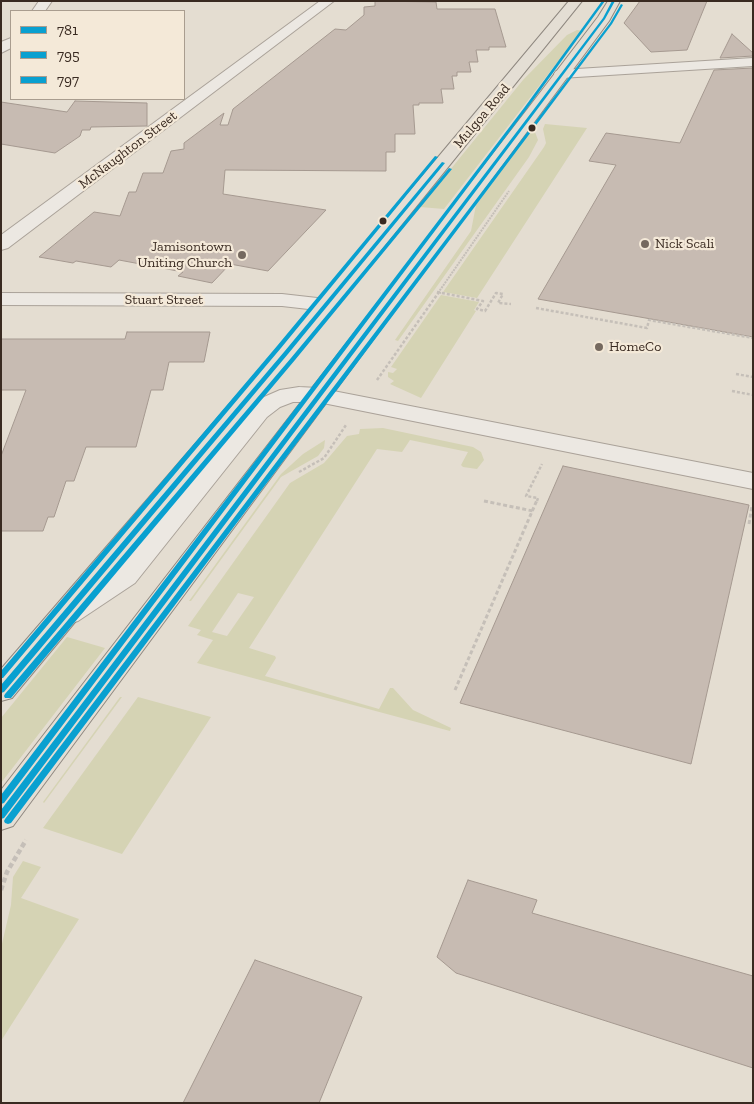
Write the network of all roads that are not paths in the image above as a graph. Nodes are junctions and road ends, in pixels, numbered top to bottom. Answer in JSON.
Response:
{"nodes":[{"id":1,"x":328,"y":1,"type":"edge"},
{"id":2,"x":576,"y":1,"type":"edge"},
{"id":3,"x":614,"y":1,"type":"edge"},
{"id":4,"x":573,"y":57,"type":"junction"},
{"id":5,"x":753,"y":62,"type":"edge"},
{"id":6,"x":666,"y":66,"type":"junction"},
{"id":7,"x":561,"y":74,"type":"junction"},
{"id":8,"x":1,"y":244,"type":"edge"},
{"id":9,"x":1,"y":299,"type":"edge"},
{"id":10,"x":326,"y":305,"type":"junction"},
{"id":11,"x":318,"y":395,"type":"junction"},
{"id":12,"x":753,"y":481,"type":"edge"},
{"id":13,"x":61,"y":619,"type":"junction"},
{"id":14,"x":1,"y":690,"type":"edge"},
{"id":15,"x":1,"y":816,"type":"edge"}],
"edges":[{"from":1,"to":8,"type":"street","name":"McNaughton Street"},
{"from":2,"to":10,"type":"main road","name":"Mulgoa Road"},
{"from":3,"to":4,"type":"main road"},
{"from":4,"to":6,"type":"street"},
{"from":4,"to":7,"type":"main road"},
{"from":5,"to":6,"type":"street"},
{"from":6,"to":7,"type":"street"},
{"from":7,"to":11,"type":"main road"},
{"from":9,"to":10,"type":"street","name":"Stuart Street"},
{"from":10,"to":13,"type":"main road","name":"Mulgoa Road"},
{"from":11,"to":12,"type":"street"},
{"from":11,"to":13,"type":"street"},
{"from":11,"to":15,"type":"main road"},
{"from":13,"to":14,"type":"main road","name":"Mulgoa Road"}]}
